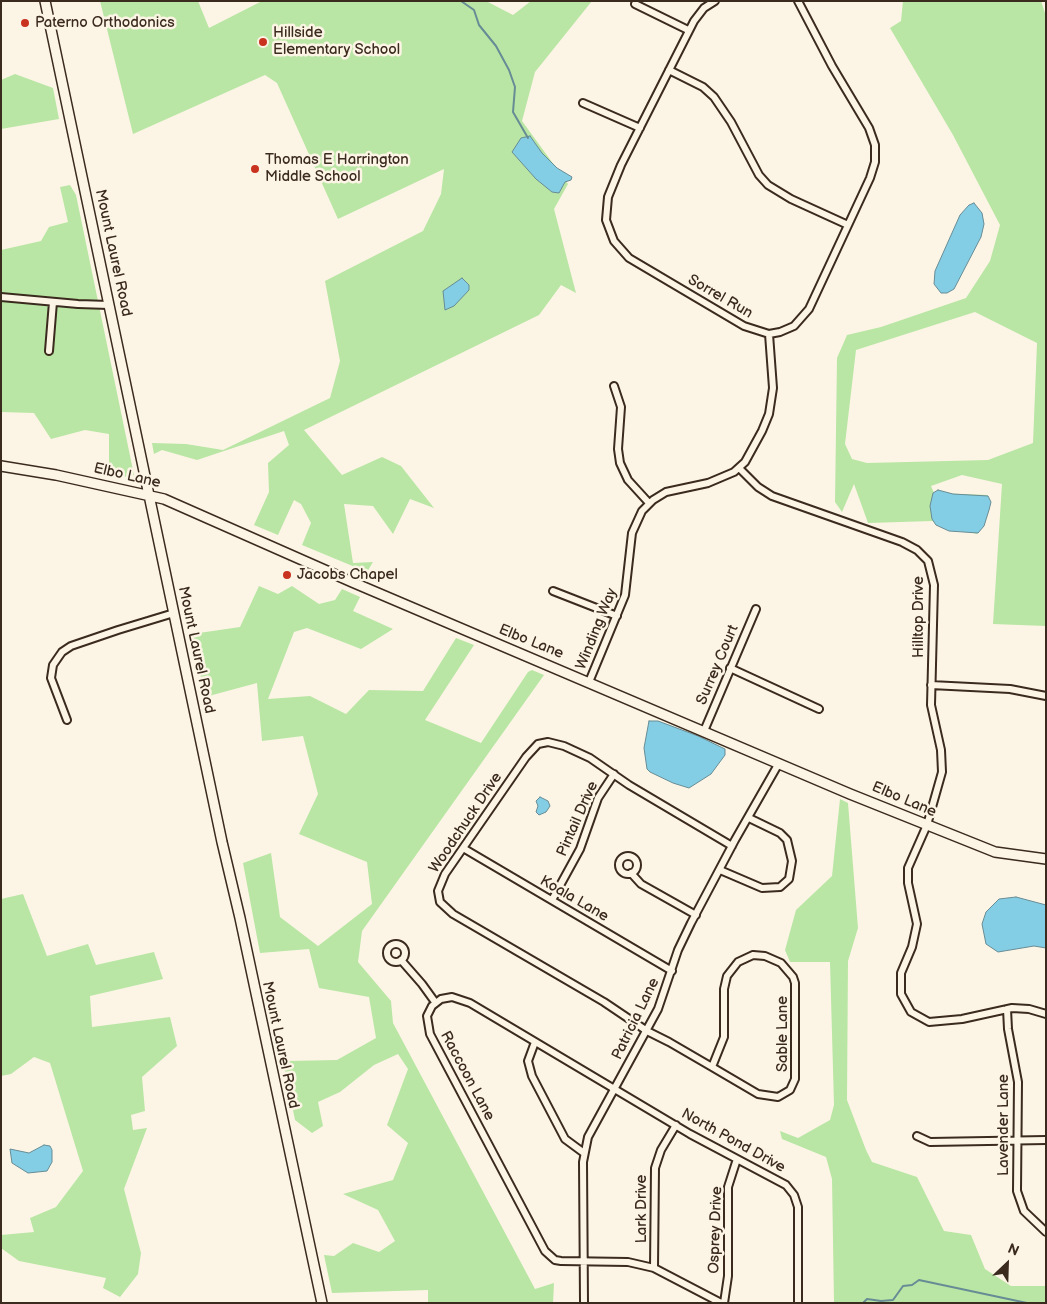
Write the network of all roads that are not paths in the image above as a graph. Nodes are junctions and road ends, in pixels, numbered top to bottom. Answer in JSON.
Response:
{"nodes":[{"id":1,"x":45,"y":1,"type":"edge"},
{"id":2,"x":715,"y":1,"type":"edge"},
{"id":3,"x":798,"y":1,"type":"edge"},
{"id":4,"x":635,"y":4,"type":"dead end"},
{"id":5,"x":688,"y":30,"type":"junction"},
{"id":6,"x":669,"y":70,"type":"junction"},
{"id":7,"x":583,"y":103,"type":"dead end"},
{"id":8,"x":640,"y":128,"type":"junction"},
{"id":9,"x":848,"y":225,"type":"junction"},
{"id":10,"x":1,"y":297,"type":"edge"},
{"id":11,"x":53,"y":302,"type":"junction"},
{"id":12,"x":109,"y":305,"type":"junction"},
{"id":13,"x":769,"y":334,"type":"junction"},
{"id":14,"x":49,"y":351,"type":"dead end"},
{"id":15,"x":614,"y":386,"type":"dead end"},
{"id":16,"x":1,"y":466,"type":"edge"},
{"id":17,"x":739,"y":468,"type":"junction"},
{"id":18,"x":150,"y":494,"type":"junction"},
{"id":19,"x":649,"y":503,"type":"junction"},
{"id":20,"x":553,"y":591,"type":"dead end"},
{"id":21,"x":756,"y":609,"type":"dead end"},
{"id":22,"x":174,"y":614,"type":"junction"},
{"id":23,"x":617,"y":616,"type":"junction"},
{"id":24,"x":730,"y":668,"type":"junction"},
{"id":25,"x":589,"y":682,"type":"junction"},
{"id":26,"x":931,"y":685,"type":"junction"},
{"id":27,"x":1046,"y":696,"type":"edge"},
{"id":28,"x":819,"y":709,"type":"dead end"},
{"id":29,"x":67,"y":720,"type":"dead end"},
{"id":30,"x":704,"y":730,"type":"junction"},
{"id":31,"x":780,"y":763,"type":"junction"},
{"id":32,"x":614,"y":774,"type":"junction"},
{"id":33,"x":749,"y":818,"type":"junction"},
{"id":34,"x":927,"y":825,"type":"junction"},
{"id":35,"x":732,"y":846,"type":"junction"},
{"id":36,"x":463,"y":848,"type":"junction"},
{"id":37,"x":1046,"y":859,"type":"edge"},
{"id":38,"x":720,"y":870,"type":"junction"},
{"id":39,"x":631,"y":874,"type":"dead end"},
{"id":40,"x":552,"y":900,"type":"junction"},
{"id":41,"x":696,"y":915,"type":"junction"},
{"id":42,"x":401,"y":960,"type":"dead end"},
{"id":43,"x":672,"y":972,"type":"junction"},
{"id":44,"x":435,"y":1002,"type":"junction"},
{"id":45,"x":1007,"y":1009,"type":"junction"},
{"id":46,"x":1046,"y":1014,"type":"edge"},
{"id":47,"x":647,"y":1031,"type":"junction"},
{"id":48,"x":535,"y":1042,"type":"junction"},
{"id":49,"x":712,"y":1067,"type":"junction"},
{"id":50,"x":615,"y":1088,"type":"junction"},
{"id":51,"x":676,"y":1125,"type":"junction"},
{"id":52,"x":916,"y":1136,"type":"dead end"},
{"id":53,"x":1017,"y":1140,"type":"junction"},
{"id":54,"x":1046,"y":1140,"type":"edge"},
{"id":55,"x":584,"y":1153,"type":"junction"},
{"id":56,"x":737,"y":1159,"type":"junction"},
{"id":57,"x":1046,"y":1232,"type":"edge"},
{"id":58,"x":584,"y":1262,"type":"junction"},
{"id":59,"x":654,"y":1268,"type":"junction"},
{"id":60,"x":322,"y":1303,"type":"edge"},
{"id":61,"x":584,"y":1303,"type":"edge"},
{"id":62,"x":722,"y":1303,"type":"edge"},
{"id":63,"x":798,"y":1303,"type":"edge"}],
"edges":[{"from":1,"to":12,"type":"main road","name":"Mount Laurel Road"},
{"from":2,"to":5,"type":"street","name":"Sorrel Run"},
{"from":3,"to":9,"type":"street"},
{"from":4,"to":5,"type":"street"},
{"from":5,"to":6,"type":"street","name":"Sorrel Run"},
{"from":6,"to":8,"type":"street","name":"Sorrel Run"},
{"from":6,"to":9,"type":"street"},
{"from":7,"to":8,"type":"street"},
{"from":8,"to":13,"type":"street","name":"Sorrel Run"},
{"from":9,"to":13,"type":"street"},
{"from":10,"to":11,"type":"street"},
{"from":11,"to":12,"type":"street"},
{"from":11,"to":14,"type":"street"},
{"from":12,"to":18,"type":"main road","name":"Mount Laurel Road"},
{"from":13,"to":17,"type":"street","name":"Winding Way"},
{"from":15,"to":19,"type":"street"},
{"from":16,"to":18,"type":"main road","name":"Elbo Lane"},
{"from":17,"to":19,"type":"street","name":"Winding Way"},
{"from":17,"to":26,"type":"street","name":"Hilltop Drive"},
{"from":18,"to":22,"type":"main road","name":"Mount Laurel Road"},
{"from":18,"to":25,"type":"main road","name":"Elbo Lane"},
{"from":19,"to":23,"type":"street","name":"Winding Way"},
{"from":20,"to":23,"type":"street"},
{"from":21,"to":24,"type":"street","name":"Surrey Court"},
{"from":22,"to":29,"type":"street"},
{"from":22,"to":60,"type":"main road","name":"Mount Laurel Road"},
{"from":23,"to":25,"type":"street","name":"Winding Way"},
{"from":24,"to":28,"type":"street"},
{"from":24,"to":30,"type":"street","name":"Surrey Court"},
{"from":25,"to":30,"type":"main road","name":"Elbo Lane"},
{"from":26,"to":27,"type":"street"},
{"from":26,"to":34,"type":"street","name":"Hilltop Drive"},
{"from":30,"to":31,"type":"main road","name":"Elbo Lane"},
{"from":31,"to":33,"type":"street","name":"Patricia Lane"},
{"from":31,"to":34,"type":"main road","name":"Elbo Lane"},
{"from":32,"to":35,"type":"street","name":"Woodchuck Drive"},
{"from":32,"to":36,"type":"street","name":"Woodchuck Drive"},
{"from":32,"to":40,"type":"street","name":"Pintail Drive"},
{"from":33,"to":35,"type":"street","name":"Patricia Lane"},
{"from":33,"to":38,"type":"street"},
{"from":34,"to":37,"type":"main road","name":"Elbo Lane"},
{"from":34,"to":45,"type":"street","name":"Hilltop Drive"},
{"from":35,"to":38,"type":"street","name":"Patricia Lane"},
{"from":36,"to":40,"type":"street","name":"Koala Lane"},
{"from":36,"to":47,"type":"street","name":"Woodchuck Drive"},
{"from":38,"to":41,"type":"street","name":"Patricia Lane"},
{"from":39,"to":41,"type":"street"},
{"from":40,"to":43,"type":"street","name":"Koala Lane"},
{"from":41,"to":43,"type":"street","name":"Patricia Lane"},
{"from":42,"to":44,"type":"street"},
{"from":43,"to":47,"type":"street","name":"Patricia Lane"},
{"from":44,"to":48,"type":"street"},
{"from":44,"to":58,"type":"street","name":"Raccoon Lane"},
{"from":45,"to":46,"type":"street","name":"Hilltop Drive"},
{"from":45,"to":53,"type":"street","name":"Lavender Lane"},
{"from":47,"to":49,"type":"street","name":"Sable Lane"},
{"from":47,"to":50,"type":"street","name":"Patricia Lane"},
{"from":48,"to":50,"type":"street"},
{"from":48,"to":55,"type":"street"},
{"from":49,"to":49,"type":"street","name":"Sable Lane"},
{"from":50,"to":51,"type":"street","name":"North Pond Drive"},
{"from":50,"to":55,"type":"street","name":"Patricia Lane"},
{"from":51,"to":56,"type":"street","name":"North Pond Drive"},
{"from":51,"to":59,"type":"street","name":"Lark Drive"},
{"from":52,"to":53,"type":"street"},
{"from":53,"to":54,"type":"street"},
{"from":53,"to":57,"type":"street","name":"Lavender Lane"},
{"from":55,"to":58,"type":"street","name":"Patricia Lane"},
{"from":56,"to":62,"type":"street","name":"Osprey Drive"},
{"from":56,"to":63,"type":"street","name":"North Pond Drive"},
{"from":58,"to":59,"type":"street"},
{"from":58,"to":61,"type":"street","name":"Patricia Lane"},
{"from":59,"to":62,"type":"street"}]}
